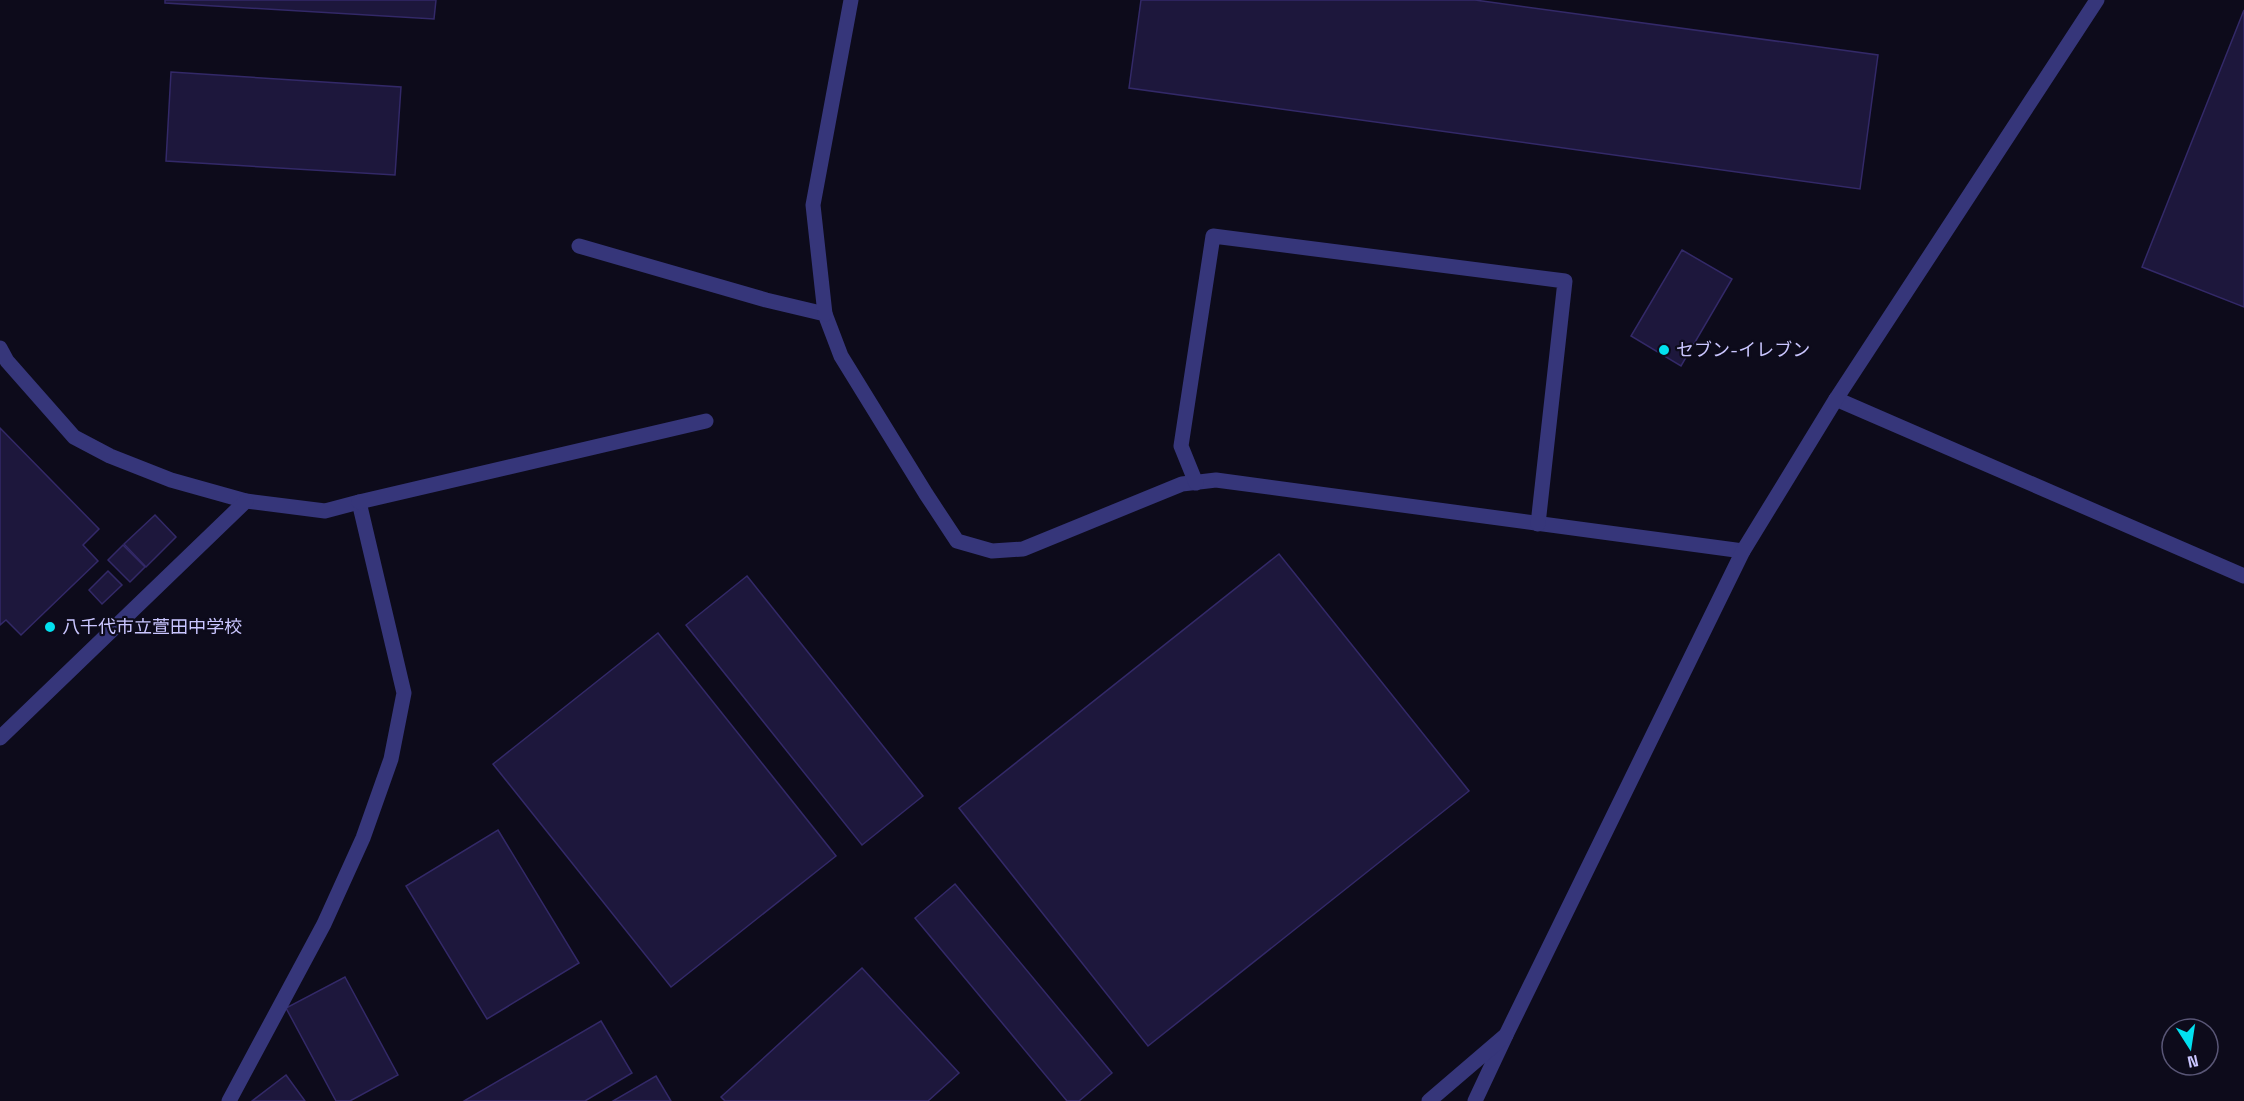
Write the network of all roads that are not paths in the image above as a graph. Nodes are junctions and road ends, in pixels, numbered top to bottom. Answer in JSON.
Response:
{"nodes":[{"id":1,"x":851,"y":0,"type":"edge"},
{"id":2,"x":2097,"y":0,"type":"edge"},
{"id":3,"x":579,"y":246,"type":"dead end"},
{"id":4,"x":825,"y":314,"type":"junction"},
{"id":5,"x":0,"y":348,"type":"edge"},
{"id":6,"x":1836,"y":399,"type":"junction"},
{"id":7,"x":706,"y":421,"type":"dead end"},
{"id":8,"x":1196,"y":483,"type":"junction"},
{"id":9,"x":246,"y":501,"type":"junction"},
{"id":10,"x":359,"y":502,"type":"junction"},
{"id":11,"x":1538,"y":524,"type":"junction"},
{"id":12,"x":1743,"y":551,"type":"junction"},
{"id":13,"x":2244,"y":576,"type":"edge"},
{"id":14,"x":0,"y":738,"type":"edge"},
{"id":15,"x":1506,"y":1035,"type":"junction"},
{"id":16,"x":229,"y":1101,"type":"edge"},
{"id":17,"x":1430,"y":1101,"type":"edge"},
{"id":18,"x":1475,"y":1101,"type":"edge"}],
"edges":[{"from":1,"to":4,"type":"street"},
{"from":2,"to":6,"type":"street"},
{"from":3,"to":4,"type":"street"},
{"from":4,"to":8,"type":"street"},
{"from":5,"to":9,"type":"street"},
{"from":6,"to":12,"type":"street"},
{"from":6,"to":13,"type":"street"},
{"from":7,"to":10,"type":"street"},
{"from":8,"to":11,"type":"street"},
{"from":8,"to":11,"type":"street"},
{"from":9,"to":10,"type":"street"},
{"from":9,"to":14,"type":"street"},
{"from":10,"to":16,"type":"street"},
{"from":11,"to":12,"type":"street"},
{"from":12,"to":15,"type":"street"},
{"from":15,"to":17,"type":"street"},
{"from":15,"to":18,"type":"street"}]}
